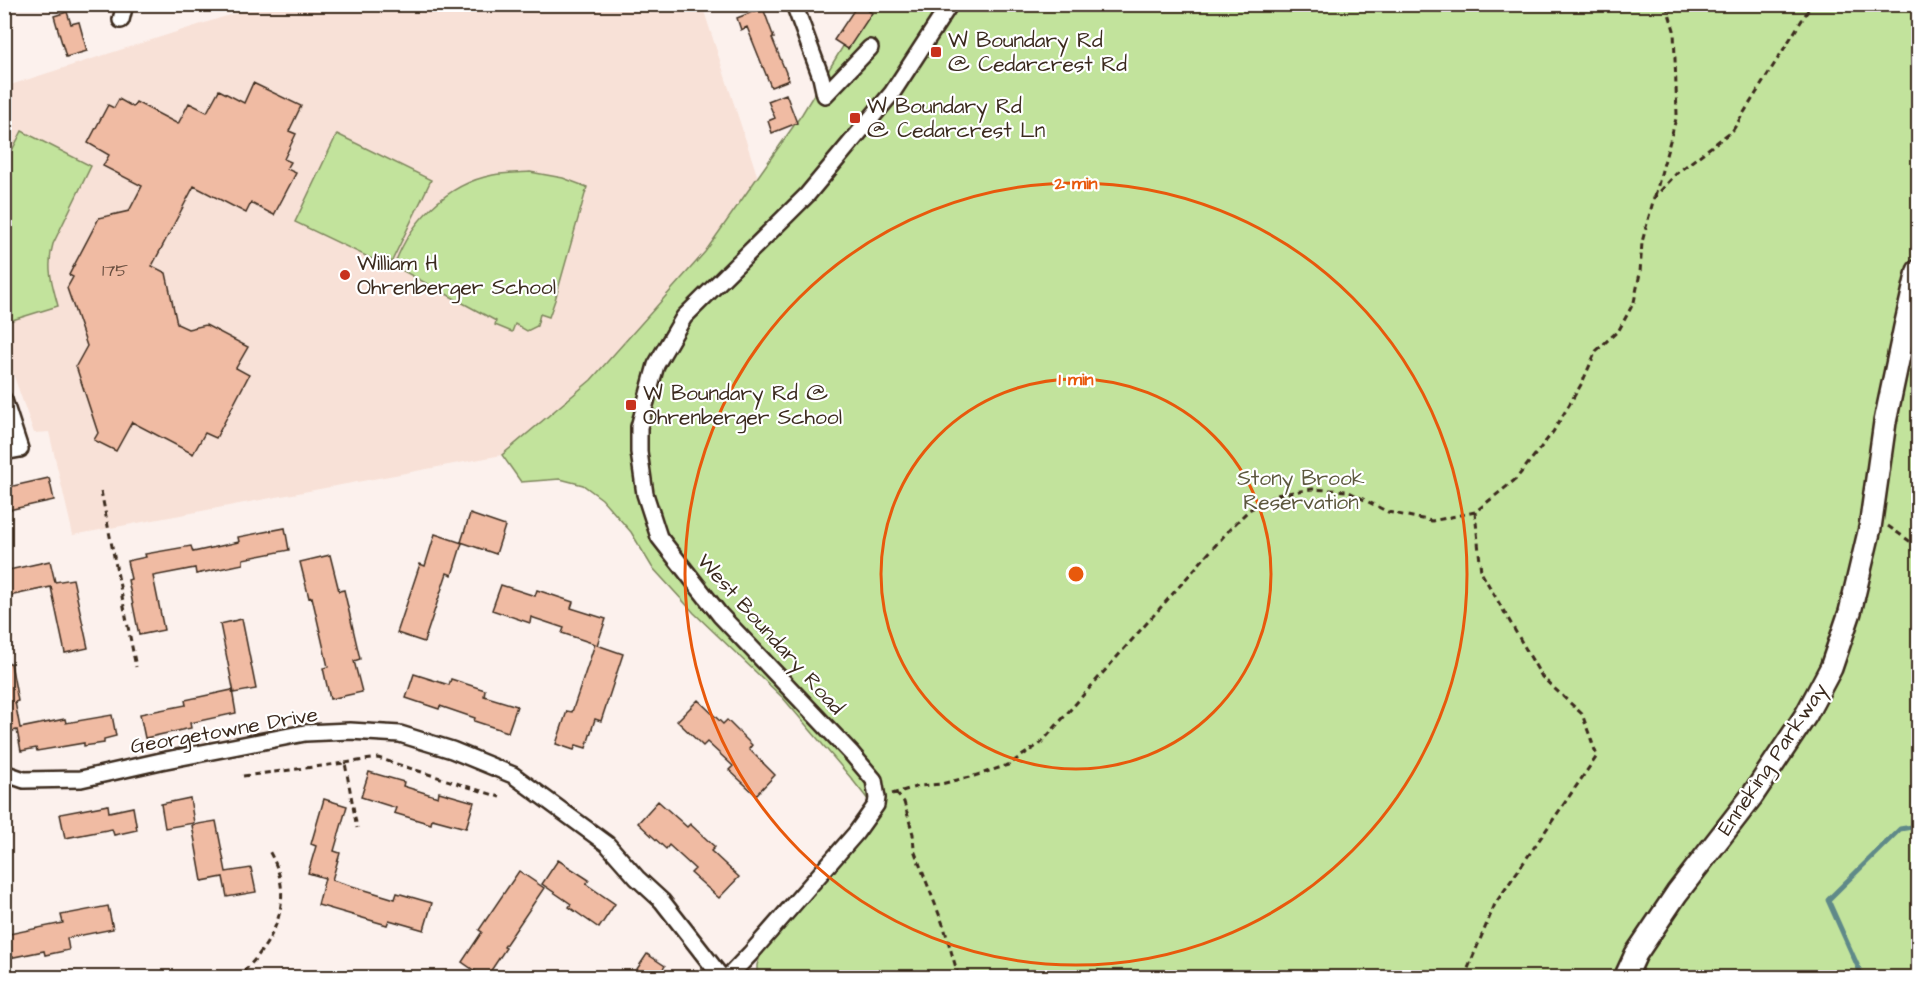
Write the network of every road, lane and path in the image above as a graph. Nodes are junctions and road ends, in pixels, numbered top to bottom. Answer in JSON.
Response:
{"nodes":[{"id":1,"x":125,"y":4,"type":"edge"},
{"id":2,"x":794,"y":4,"type":"edge"},
{"id":3,"x":950,"y":4,"type":"edge"},
{"id":4,"x":1666,"y":4,"type":"edge"},
{"id":5,"x":1812,"y":4,"type":"edge"},
{"id":6,"x":121,"y":20,"type":"dead end"},
{"id":7,"x":870,"y":48,"type":"dead end"},
{"id":8,"x":1654,"y":198,"type":"junction"},
{"id":9,"x":1918,"y":271,"type":"edge"},
{"id":10,"x":4,"y":400,"type":"edge"},
{"id":11,"x":12,"y":451,"type":"edge"},
{"id":12,"x":101,"y":490,"type":"dead end"},
{"id":13,"x":1475,"y":512,"type":"junction"},
{"id":14,"x":1872,"y":515,"type":"junction"},
{"id":15,"x":1918,"y":547,"type":"edge"},
{"id":16,"x":136,"y":667,"type":"dead end"},
{"id":17,"x":345,"y":763,"type":"junction"},
{"id":18,"x":4,"y":773,"type":"edge"},
{"id":19,"x":243,"y":776,"type":"dead end"},
{"id":20,"x":896,"y":793,"type":"junction"},
{"id":21,"x":500,"y":797,"type":"dead end"},
{"id":22,"x":878,"y":798,"type":"junction"},
{"id":23,"x":357,"y":828,"type":"dead end"},
{"id":24,"x":269,"y":851,"type":"dead end"},
{"id":25,"x":236,"y":978,"type":"edge"},
{"id":26,"x":724,"y":978,"type":"edge"},
{"id":27,"x":959,"y":978,"type":"edge"},
{"id":28,"x":1464,"y":978,"type":"edge"},
{"id":29,"x":1625,"y":978,"type":"edge"}],
"edges":[{"from":1,"to":6,"type":"street"},
{"from":2,"to":7,"type":"street"},
{"from":3,"to":22,"type":"street","name":"West Boundary Road"},
{"from":4,"to":8,"type":"path"},
{"from":5,"to":8,"type":"path"},
{"from":8,"to":13,"type":"path"},
{"from":9,"to":14,"type":"main road","name":"Enneking Parkway"},
{"from":10,"to":11,"type":"street"},
{"from":12,"to":16,"type":"path"},
{"from":13,"to":20,"type":"path"},
{"from":13,"to":28,"type":"path"},
{"from":14,"to":15,"type":"path"},
{"from":14,"to":29,"type":"main road","name":"Enneking Parkway"},
{"from":17,"to":19,"type":"path"},
{"from":17,"to":21,"type":"path"},
{"from":17,"to":23,"type":"path"},
{"from":18,"to":26,"type":"street","name":"Georgetowne Drive"},
{"from":20,"to":22,"type":"path"},
{"from":20,"to":27,"type":"path"},
{"from":22,"to":26,"type":"street"},
{"from":24,"to":25,"type":"path"}]}
